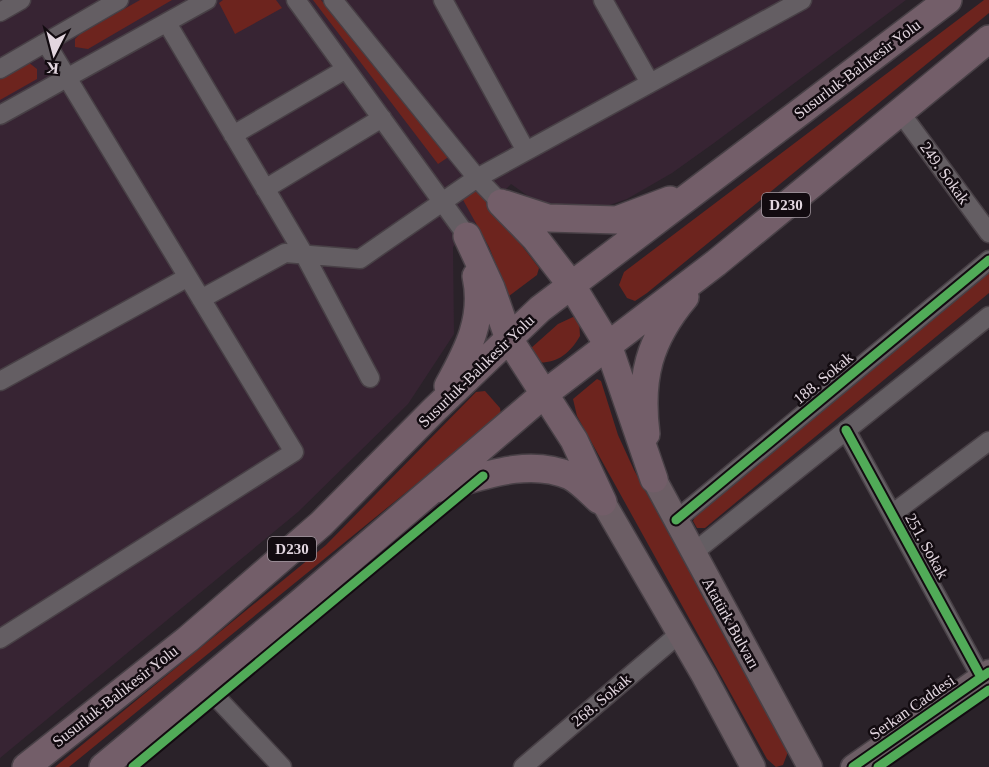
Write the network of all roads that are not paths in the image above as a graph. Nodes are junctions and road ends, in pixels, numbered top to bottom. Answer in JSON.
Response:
{"nodes":[{"id":1,"x":21,"y":0,"type":"edge"},
{"id":2,"x":119,"y":0,"type":"edge"},
{"id":3,"x":207,"y":0,"type":"edge"},
{"id":4,"x":296,"y":0,"type":"edge"},
{"id":5,"x":333,"y":0,"type":"edge"},
{"id":6,"x":443,"y":0,"type":"edge"},
{"id":7,"x":603,"y":0,"type":"edge"},
{"id":8,"x":802,"y":0,"type":"edge"},
{"id":9,"x":948,"y":0,"type":"edge"},
{"id":10,"x":0,"y":12,"type":"edge"},
{"id":11,"x":167,"y":23,"type":"junction"},
{"id":12,"x":989,"y":39,"type":"edge"},
{"id":13,"x":46,"y":43,"type":"junction"},
{"id":14,"x":0,"y":69,"type":"edge"},
{"id":15,"x":346,"y":69,"type":"junction"},
{"id":16,"x":66,"y":77,"type":"junction"},
{"id":17,"x":650,"y":83,"type":"junction"},
{"id":18,"x":900,"y":112,"type":"junction"},
{"id":19,"x":0,"y":115,"type":"edge"},
{"id":20,"x":382,"y":118,"type":"junction"},
{"id":21,"x":233,"y":135,"type":"junction"},
{"id":22,"x":526,"y":151,"type":"junction"},
{"id":23,"x":477,"y":178,"type":"junction"},
{"id":24,"x":265,"y":189,"type":"junction"},
{"id":25,"x":699,"y":190,"type":"junction"},
{"id":26,"x":441,"y":202,"type":"junction"},
{"id":27,"x":501,"y":203,"type":"junction"},
{"id":28,"x":989,"y":233,"type":"edge"},
{"id":29,"x":467,"y":236,"type":"junction"},
{"id":30,"x":304,"y":254,"type":"junction"},
{"id":31,"x":989,"y":260,"type":"edge"},
{"id":32,"x":716,"y":263,"type":"junction"},
{"id":33,"x":188,"y":278,"type":"junction"},
{"id":34,"x":572,"y":286,"type":"junction"},
{"id":35,"x":201,"y":299,"type":"junction"},
{"id":36,"x":989,"y":316,"type":"edge"},
{"id":37,"x":510,"y":339,"type":"junction"},
{"id":38,"x":608,"y":345,"type":"junction"},
{"id":39,"x":370,"y":378,"type":"dead end"},
{"id":40,"x":0,"y":381,"type":"edge"},
{"id":41,"x":543,"y":395,"type":"junction"},
{"id":42,"x":434,"y":410,"type":"junction"},
{"id":43,"x":846,"y":430,"type":"junction"},
{"id":44,"x":989,"y":441,"type":"edge"},
{"id":45,"x":654,"y":479,"type":"junction"},
{"id":46,"x":429,"y":491,"type":"junction"},
{"id":47,"x":603,"y":502,"type":"junction"},
{"id":48,"x":892,"y":514,"type":"junction"},
{"id":49,"x":676,"y":520,"type":"junction"},
{"id":50,"x":693,"y":553,"type":"junction"},
{"id":51,"x":679,"y":634,"type":"junction"},
{"id":52,"x":0,"y":639,"type":"edge"},
{"id":53,"x":985,"y":674,"type":"edge"},
{"id":54,"x":203,"y":683,"type":"junction"},
{"id":55,"x":26,"y":767,"type":"edge"},
{"id":56,"x":103,"y":767,"type":"edge"},
{"id":57,"x":282,"y":767,"type":"edge"},
{"id":58,"x":523,"y":767,"type":"edge"},
{"id":59,"x":753,"y":767,"type":"edge"},
{"id":60,"x":810,"y":767,"type":"edge"},
{"id":61,"x":853,"y":767,"type":"edge"}],
"edges":[{"from":1,"to":10,"type":"street"},
{"from":2,"to":13,"type":"street"},
{"from":3,"to":11,"type":"street"},
{"from":4,"to":15,"type":"street"},
{"from":5,"to":23,"type":"street"},
{"from":6,"to":22,"type":"street"},
{"from":7,"to":17,"type":"street"},
{"from":8,"to":17,"type":"street"},
{"from":9,"to":25,"type":"highway","name":"Susurluk-Balıkesir Yolu","number":"D230"},
{"from":11,"to":16,"type":"street"},
{"from":11,"to":21,"type":"street"},
{"from":12,"to":18,"type":"highway","number":"D230"},
{"from":13,"to":14,"type":"street"},
{"from":13,"to":16,"type":"street"},
{"from":15,"to":20,"type":"street"},
{"from":15,"to":21,"type":"street"},
{"from":16,"to":19,"type":"street"},
{"from":16,"to":33,"type":"street"},
{"from":17,"to":22,"type":"street"},
{"from":18,"to":28,"type":"street","name":"249. Sokak"},
{"from":18,"to":32,"type":"highway","number":"D230"},
{"from":20,"to":24,"type":"street"},
{"from":20,"to":26,"type":"street"},
{"from":21,"to":24,"type":"street"},
{"from":22,"to":23,"type":"street"},
{"from":23,"to":26,"type":"street"},
{"from":23,"to":27,"type":"street"},
{"from":24,"to":30,"type":"street"},
{"from":25,"to":27,"type":"highway"},
{"from":25,"to":34,"type":"highway","name":"Susurluk-Balıkesir Yolu","number":"D230"},
{"from":26,"to":29,"type":"street"},
{"from":26,"to":30,"type":"street"},
{"from":27,"to":34,"type":"highway"},
{"from":29,"to":37,"type":"highway"},
{"from":29,"to":42,"type":"highway"},
{"from":30,"to":35,"type":"street"},
{"from":30,"to":39,"type":"street"},
{"from":31,"to":49,"type":"street","name":"188. Sokak"},
{"from":32,"to":38,"type":"highway","number":"D230"},
{"from":32,"to":45,"type":"highway"},
{"from":33,"to":35,"type":"street"},
{"from":33,"to":40,"type":"street"},
{"from":34,"to":37,"type":"highway","name":"Susurluk-Balıkesir Yolu","number":"D230"},
{"from":34,"to":38,"type":"highway"},
{"from":35,"to":52,"type":"street"},
{"from":36,"to":43,"type":"street"},
{"from":37,"to":41,"type":"highway"},
{"from":37,"to":42,"type":"highway","name":"Susurluk-Balıkesir Yolu","number":"D230"},
{"from":38,"to":41,"type":"highway","number":"D230"},
{"from":38,"to":45,"type":"highway"},
{"from":41,"to":46,"type":"highway","number":"D230"},
{"from":41,"to":47,"type":"highway"},
{"from":42,"to":55,"type":"highway","name":"Susurluk-Balıkesir Yolu","number":"D230"},
{"from":43,"to":48,"type":"street","name":"251. Sokak"},
{"from":43,"to":50,"type":"street"},
{"from":44,"to":48,"type":"street"},
{"from":45,"to":49,"type":"main road","name":"Atatürk Bulvarı"},
{"from":46,"to":47,"type":"highway"},
{"from":46,"to":54,"type":"highway","number":"D230"},
{"from":47,"to":51,"type":"main road"},
{"from":48,"to":53,"type":"street","name":"251. Sokak"},
{"from":49,"to":50,"type":"main road","name":"Atatürk Bulvarı"},
{"from":50,"to":60,"type":"main road","name":"Atatürk Bulvarı"},
{"from":51,"to":58,"type":"street","name":"268. Sokak"},
{"from":51,"to":59,"type":"main road"},
{"from":53,"to":61,"type":"main road","name":"Serkan Caddesi"},
{"from":54,"to":56,"type":"highway","number":"D230"},
{"from":54,"to":57,"type":"street"}]}
